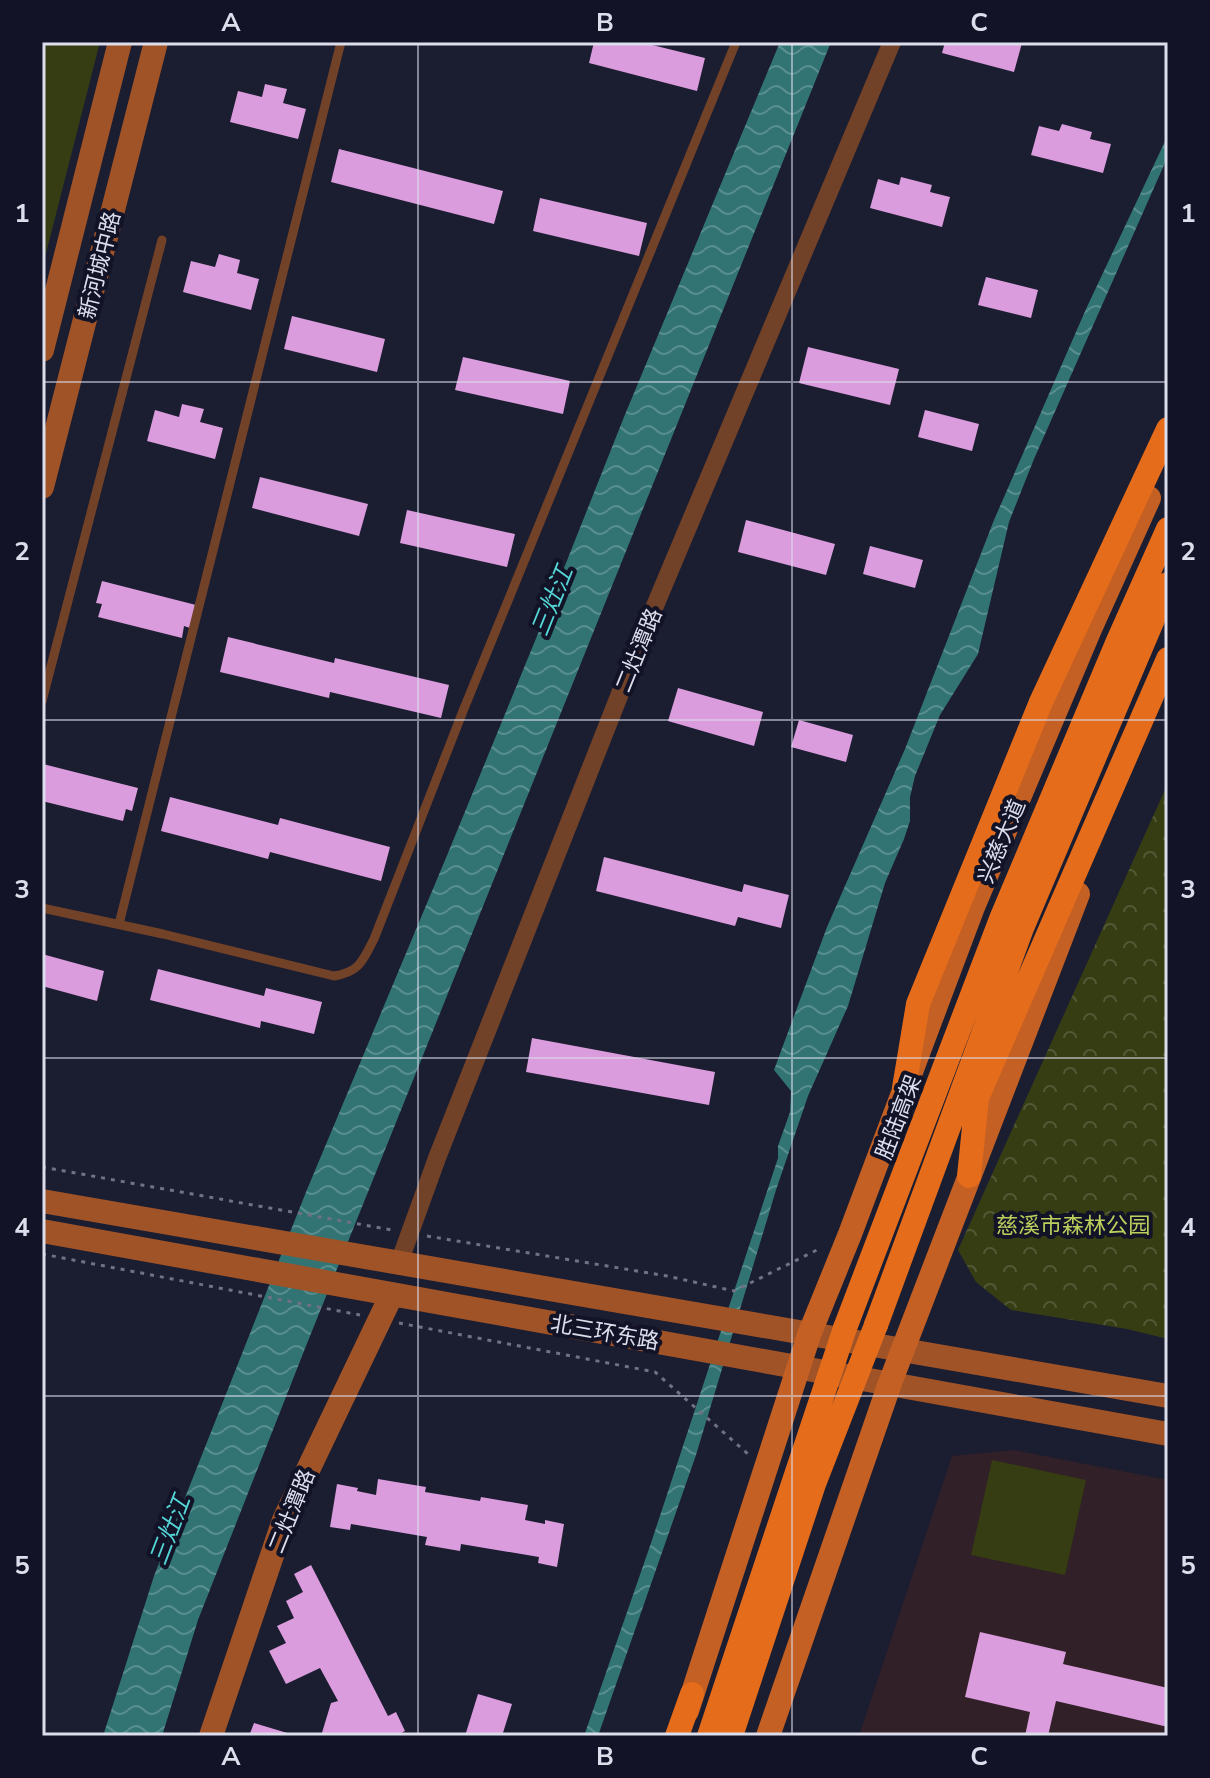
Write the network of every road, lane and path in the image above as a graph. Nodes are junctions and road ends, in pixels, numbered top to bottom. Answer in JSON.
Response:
{"nodes":[{"id":1,"x":120,"y":42,"type":"edge"},
{"id":2,"x":156,"y":42,"type":"edge"},
{"id":3,"x":341,"y":42,"type":"edge"},
{"id":4,"x":736,"y":42,"type":"edge"},
{"id":5,"x":892,"y":42,"type":"edge"},
{"id":6,"x":162,"y":240,"type":"dead end"},
{"id":7,"x":42,"y":350,"type":"edge"},
{"id":8,"x":1168,"y":429,"type":"edge"},
{"id":9,"x":1168,"y":454,"type":"edge"},
{"id":10,"x":42,"y":487,"type":"edge"},
{"id":11,"x":1168,"y":529,"type":"edge"},
{"id":12,"x":1168,"y":584,"type":"edge"},
{"id":13,"x":1168,"y":659,"type":"edge"},
{"id":14,"x":1168,"y":675,"type":"edge"},
{"id":15,"x":42,"y":701,"type":"edge"},
{"id":16,"x":42,"y":908,"type":"edge"},
{"id":17,"x":119,"y":924,"type":"junction"},
{"id":18,"x":904,"y":1088,"type":"junction"},
{"id":19,"x":42,"y":1167,"type":"edge"},
{"id":20,"x":969,"y":1176,"type":"junction"},
{"id":21,"x":42,"y":1201,"type":"edge"},
{"id":22,"x":42,"y":1231,"type":"edge"},
{"id":23,"x":409,"y":1233,"type":"junction"},
{"id":24,"x":850,"y":1234,"type":"junction"},
{"id":25,"x":42,"y":1254,"type":"edge"},
{"id":26,"x":399,"y":1263,"type":"junction"},
{"id":27,"x":392,"y":1294,"type":"junction"},
{"id":28,"x":364,"y":1316,"type":"dead end"},
{"id":29,"x":395,"y":1322,"type":"dead end"},
{"id":30,"x":809,"y":1335,"type":"junction"},
{"id":31,"x":902,"y":1351,"type":"junction"},
{"id":32,"x":798,"y":1367,"type":"junction"},
{"id":33,"x":890,"y":1383,"type":"junction"},
{"id":34,"x":1168,"y":1396,"type":"edge"},
{"id":35,"x":1168,"y":1434,"type":"edge"},
{"id":36,"x":765,"y":1469,"type":"junction"},
{"id":37,"x":692,"y":1694,"type":"joint"},
{"id":38,"x":211,"y":1736,"type":"edge"},
{"id":39,"x":678,"y":1736,"type":"edge"},
{"id":40,"x":709,"y":1736,"type":"edge"},
{"id":41,"x":731,"y":1736,"type":"edge"},
{"id":42,"x":768,"y":1736,"type":"edge"}],
"edges":[{"from":1,"to":7,"type":"main road","name":"新河城中路"},
{"from":2,"to":10,"type":"main road","name":"新河城中路"},
{"from":3,"to":17,"type":"lane"},
{"from":4,"to":17,"type":"lane"},
{"from":5,"to":23,"type":"street","name":"二灶潭路"},
{"from":6,"to":15,"type":"lane"},
{"from":8,"to":18,"type":"highway"},
{"from":9,"to":18,"type":"main road","name":"兴慈大道"},
{"from":11,"to":40,"type":"highway","name":"胜陆高架","bridge":true},
{"from":12,"to":41,"type":"highway","bridge":true},
{"from":13,"to":20,"type":"highway"},
{"from":14,"to":20,"type":"main road"},
{"from":16,"to":17,"type":"lane"},
{"from":18,"to":24,"type":"main road","name":"兴慈大道"},
{"from":19,"to":23,"type":"path"},
{"from":20,"to":31,"type":"main road"},
{"from":21,"to":26,"type":"main road","name":"北三环东路"},
{"from":22,"to":27,"type":"main road","name":"北三环东路"},
{"from":23,"to":24,"type":"path"},
{"from":23,"to":26,"type":"street","name":"二灶潭路"},
{"from":24,"to":30,"type":"main road","name":"兴慈大道"},
{"from":25,"to":28,"type":"path"},
{"from":26,"to":30,"type":"main road","name":"北三环东路"},
{"from":27,"to":32,"type":"main road","name":"北三环东路"},
{"from":27,"to":38,"type":"main road","name":"二灶潭路"},
{"from":29,"to":36,"type":"path"},
{"from":30,"to":31,"type":"main road","name":"北三环东路"},
{"from":30,"to":32,"type":"main road","name":"兴慈大道"},
{"from":31,"to":33,"type":"main road"},
{"from":31,"to":34,"type":"main road","name":"北三环东路"},
{"from":32,"to":33,"type":"main road","name":"北三环东路"},
{"from":32,"to":36,"type":"main road","name":"兴慈大道"},
{"from":33,"to":35,"type":"main road","name":"北三环东路"},
{"from":33,"to":42,"type":"main road"},
{"from":36,"to":37,"type":"main road","name":"兴慈大道"},
{"from":37,"to":39,"type":"highway"}]}
